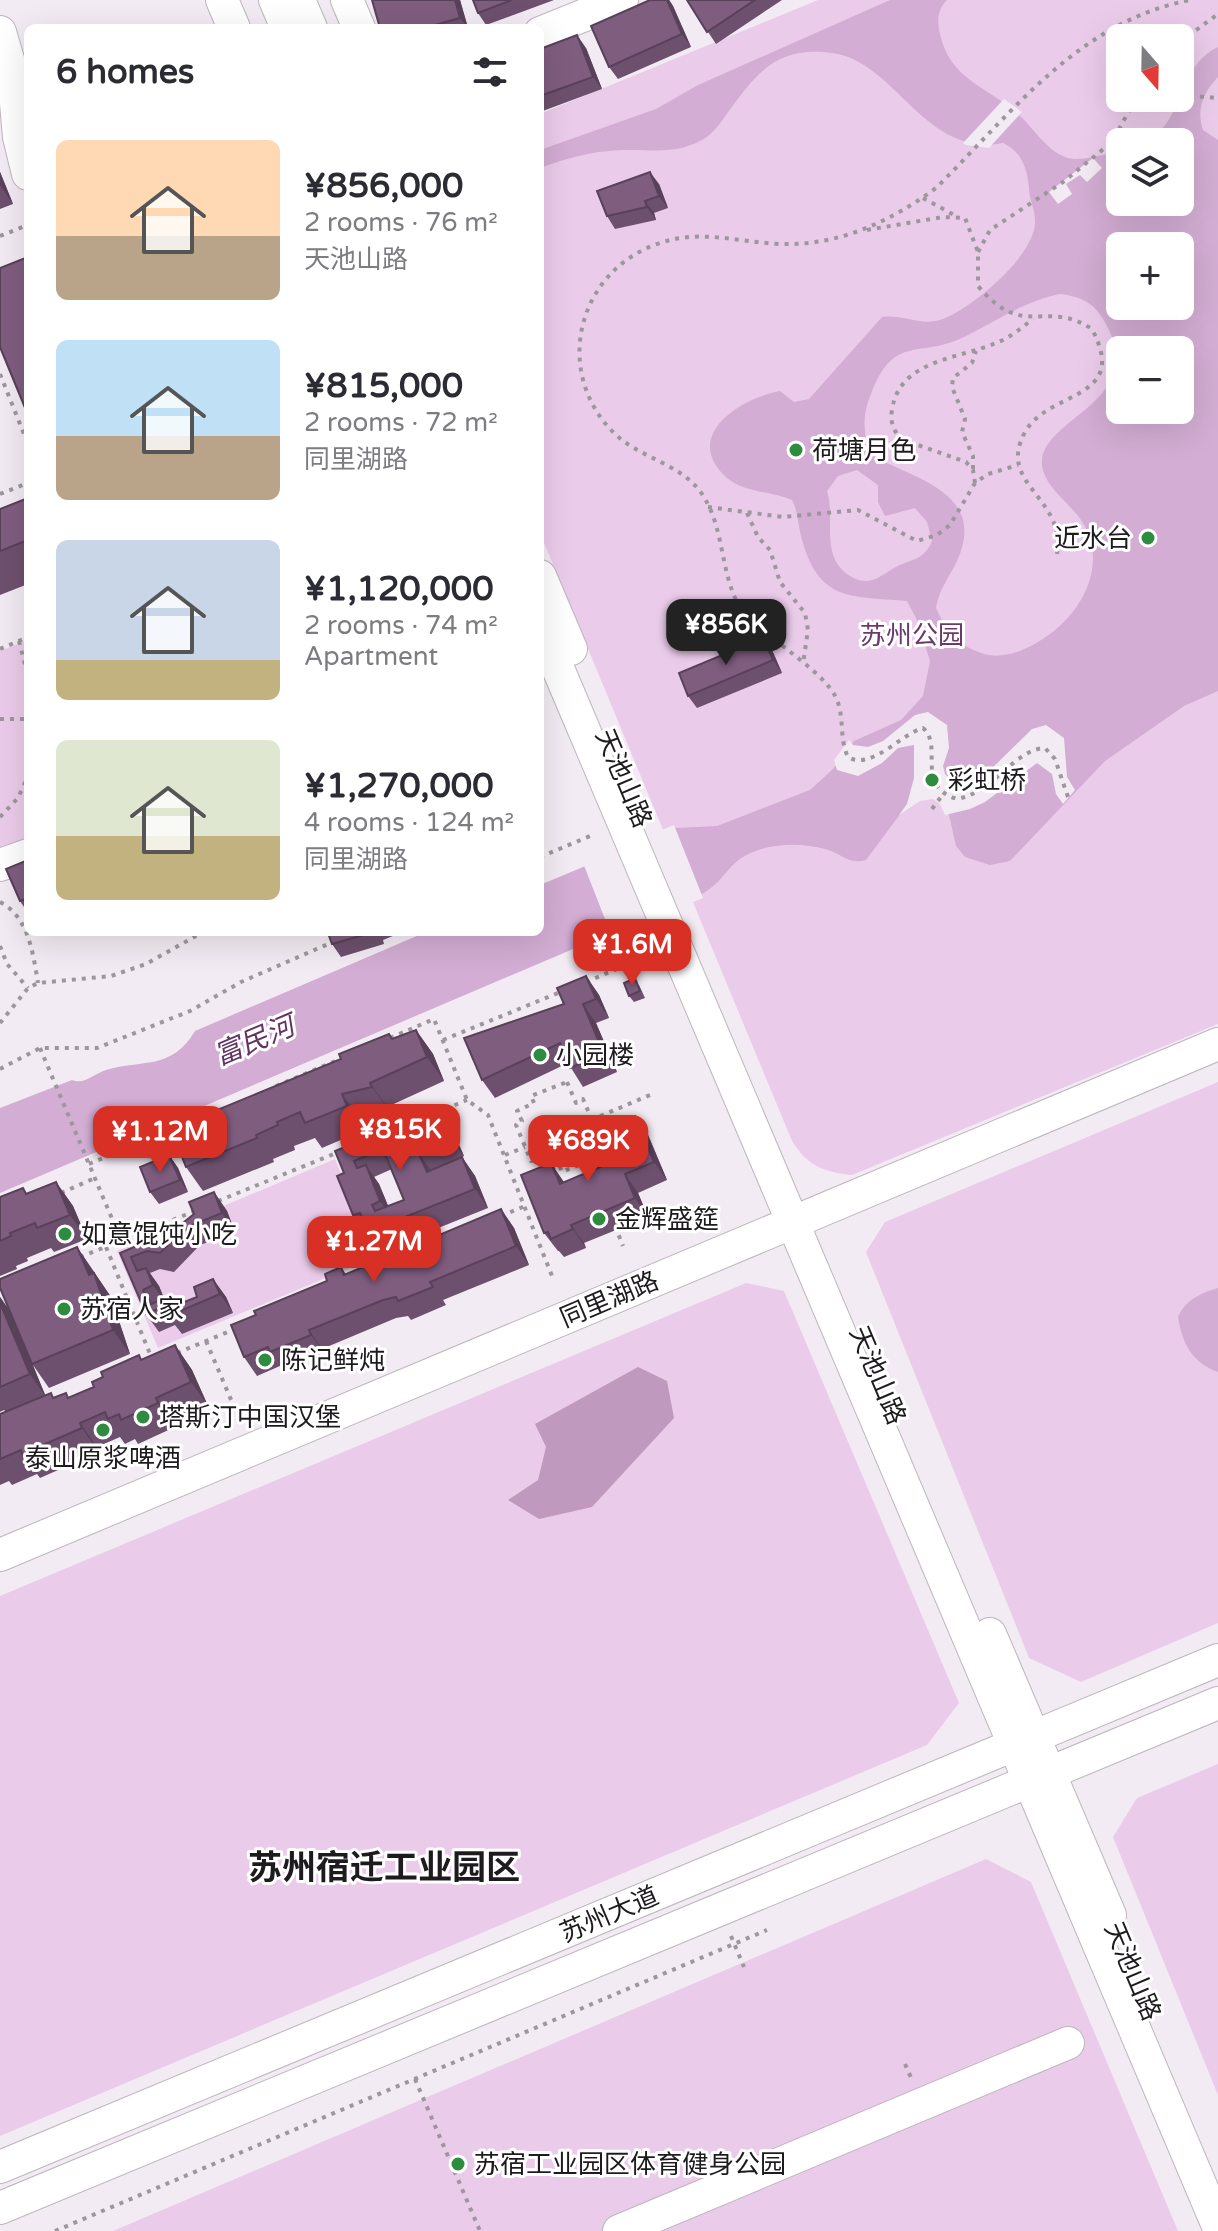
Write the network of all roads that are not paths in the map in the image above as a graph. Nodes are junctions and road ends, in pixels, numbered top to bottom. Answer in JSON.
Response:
{"nodes":[{"id":1,"x":222,"y":0,"type":"edge"},
{"id":2,"x":275,"y":0,"type":"edge"},
{"id":3,"x":299,"y":0,"type":"edge"},
{"id":4,"x":347,"y":0,"type":"edge"},
{"id":5,"x":622,"y":0,"type":"edge"},
{"id":6,"x":232,"y":24,"type":"edge"},
{"id":7,"x":285,"y":24,"type":"edge"},
{"id":8,"x":309,"y":24,"type":"edge"},
{"id":9,"x":357,"y":24,"type":"edge"},
{"id":10,"x":544,"y":31,"type":"edge"},
{"id":11,"x":0,"y":32,"type":"edge"},
{"id":12,"x":24,"y":158,"type":"edge"},
{"id":13,"x":544,"y":587,"type":"edge"},
{"id":14,"x":544,"y":634,"type":"edge"},
{"id":15,"x":618,"y":786,"type":"junction"},
{"id":16,"x":24,"y":856,"type":"edge"},
{"id":17,"x":0,"y":865,"type":"edge"},
{"id":18,"x":1218,"y":1044,"type":"edge"},
{"id":19,"x":801,"y":1219,"type":"junction"},
{"id":20,"x":0,"y":1555,"type":"edge"},
{"id":21,"x":1218,"y":1660,"type":"edge"},
{"id":22,"x":1218,"y":1703,"type":"edge"},
{"id":23,"x":1024,"y":1742,"type":"junction"},
{"id":24,"x":1039,"y":1778,"type":"junction"},
{"id":25,"x":1068,"y":2043,"type":"dead end"},
{"id":26,"x":0,"y":2167,"type":"edge"},
{"id":27,"x":1218,"y":2173,"type":"edge"},
{"id":28,"x":0,"y":2208,"type":"edge"},
{"id":29,"x":1218,"y":2226,"type":"edge"},
{"id":30,"x":619,"y":2231,"type":"edge"}],
"edges":[{"from":1,"to":6,"type":"street"},
{"from":2,"to":7,"type":"street"},
{"from":3,"to":8,"type":"street"},
{"from":4,"to":9,"type":"street"},
{"from":5,"to":10,"type":"street"},
{"from":11,"to":12,"type":"street"},
{"from":13,"to":15,"type":"street","name":"天池山路"},
{"from":14,"to":15,"type":"street","name":"天池山路"},
{"from":15,"to":19,"type":"street","name":"天池山路"},
{"from":16,"to":17,"type":"street"},
{"from":18,"to":19,"type":"street","name":"同里湖路"},
{"from":19,"to":20,"type":"street","name":"同里湖路"},
{"from":19,"to":23,"type":"street","name":"天池山路"},
{"from":21,"to":23,"type":"street","name":"苏州大道"},
{"from":22,"to":24,"type":"street","name":"苏州大道"},
{"from":23,"to":24,"type":"street","name":"天池山路"},
{"from":23,"to":26,"type":"street","name":"苏州大道"},
{"from":24,"to":27,"type":"street","name":"天池山路"},
{"from":24,"to":28,"type":"street","name":"苏州大道"},
{"from":24,"to":29,"type":"street","name":"天池山路"},
{"from":25,"to":30,"type":"street"}]}
